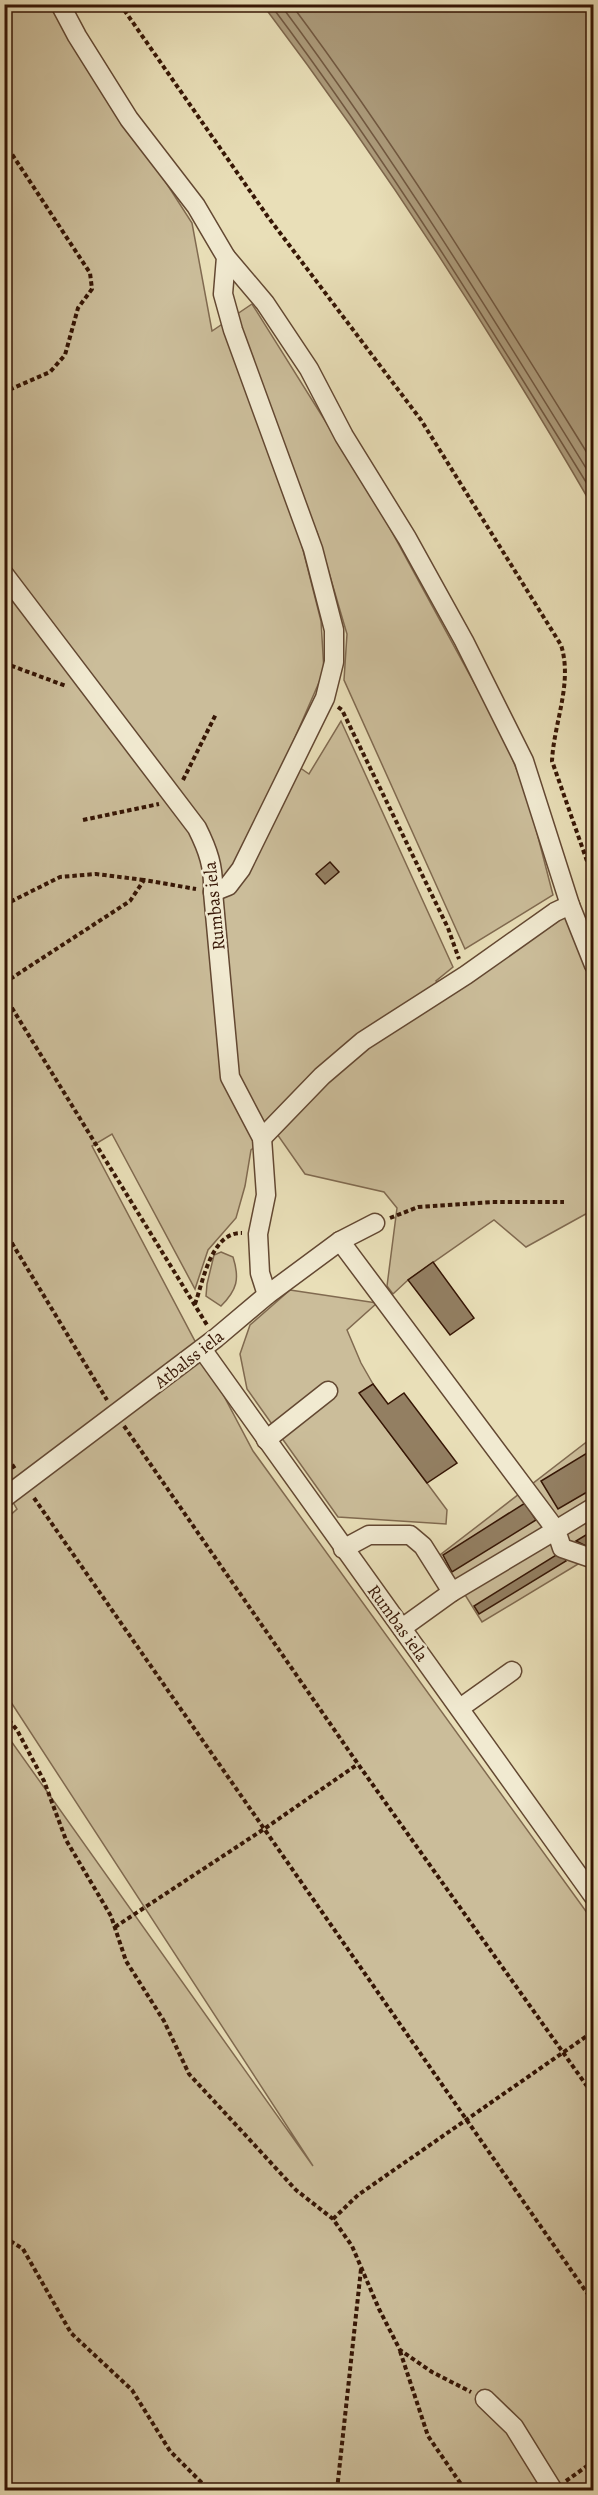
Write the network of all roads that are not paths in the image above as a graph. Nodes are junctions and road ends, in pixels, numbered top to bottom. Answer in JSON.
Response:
{"nodes":[{"id":1,"x":60,"y":4,"type":"edge"},
{"id":2,"x":226,"y":257,"type":"junction"},
{"id":3,"x":4,"y":574,"type":"edge"},
{"id":4,"x":213,"y":892,"type":"junction"},
{"id":5,"x":570,"y":906,"type":"junction"},
{"id":6,"x":594,"y":964,"type":"edge"},
{"id":7,"x":262,"y":1138,"type":"junction"},
{"id":8,"x":375,"y":1223,"type":"road end"},
{"id":9,"x":340,"y":1241,"type":"junction"},
{"id":10,"x":267,"y":1296,"type":"junction"},
{"id":11,"x":209,"y":1344,"type":"junction"},
{"id":12,"x":328,"y":1390,"type":"dead end"},
{"id":13,"x":266,"y":1440,"type":"junction"},
{"id":14,"x":4,"y":1498,"type":"edge"},
{"id":15,"x":594,"y":1508,"type":"edge"},
{"id":16,"x":556,"y":1530,"type":"junction"},
{"id":17,"x":344,"y":1549,"type":"junction"},
{"id":18,"x":594,"y":1559,"type":"edge"},
{"id":19,"x":452,"y":1592,"type":"junction"},
{"id":20,"x":402,"y":1628,"type":"junction"},
{"id":21,"x":512,"y":1671,"type":"dead end"},
{"id":22,"x":460,"y":1708,"type":"junction"},
{"id":23,"x":594,"y":1897,"type":"edge"},
{"id":24,"x":485,"y":2399,"type":"road end"},
{"id":25,"x":553,"y":2490,"type":"edge"}],
"edges":[{"from":1,"to":2,"type":"street"},
{"from":2,"to":4,"type":"street"},
{"from":2,"to":5,"type":"street"},
{"from":3,"to":4,"type":"street","name":"Rumbas iela"},
{"from":4,"to":7,"type":"street","name":"Rumbas iela"},
{"from":5,"to":6,"type":"street"},
{"from":5,"to":7,"type":"street"},
{"from":7,"to":10,"type":"street","name":"Rumbas iela"},
{"from":8,"to":9,"type":"street","name":"Atbalss iela"},
{"from":9,"to":10,"type":"street","name":"Atbalss iela"},
{"from":9,"to":16,"type":"street"},
{"from":10,"to":11,"type":"street","name":"Atbalss iela"},
{"from":11,"to":13,"type":"street","name":"Rumbas iela"},
{"from":11,"to":14,"type":"street","name":"Atbalss iela"},
{"from":12,"to":13,"type":"street"},
{"from":13,"to":17,"type":"street","name":"Rumbas iela"},
{"from":15,"to":16,"type":"street"},
{"from":16,"to":18,"type":"street"},
{"from":16,"to":19,"type":"street"},
{"from":17,"to":19,"type":"street"},
{"from":17,"to":20,"type":"street","name":"Rumbas iela"},
{"from":19,"to":20,"type":"street"},
{"from":20,"to":22,"type":"street","name":"Rumbas iela"},
{"from":21,"to":22,"type":"street"},
{"from":22,"to":23,"type":"street","name":"Rumbas iela"},
{"from":24,"to":25,"type":"street"}]}
